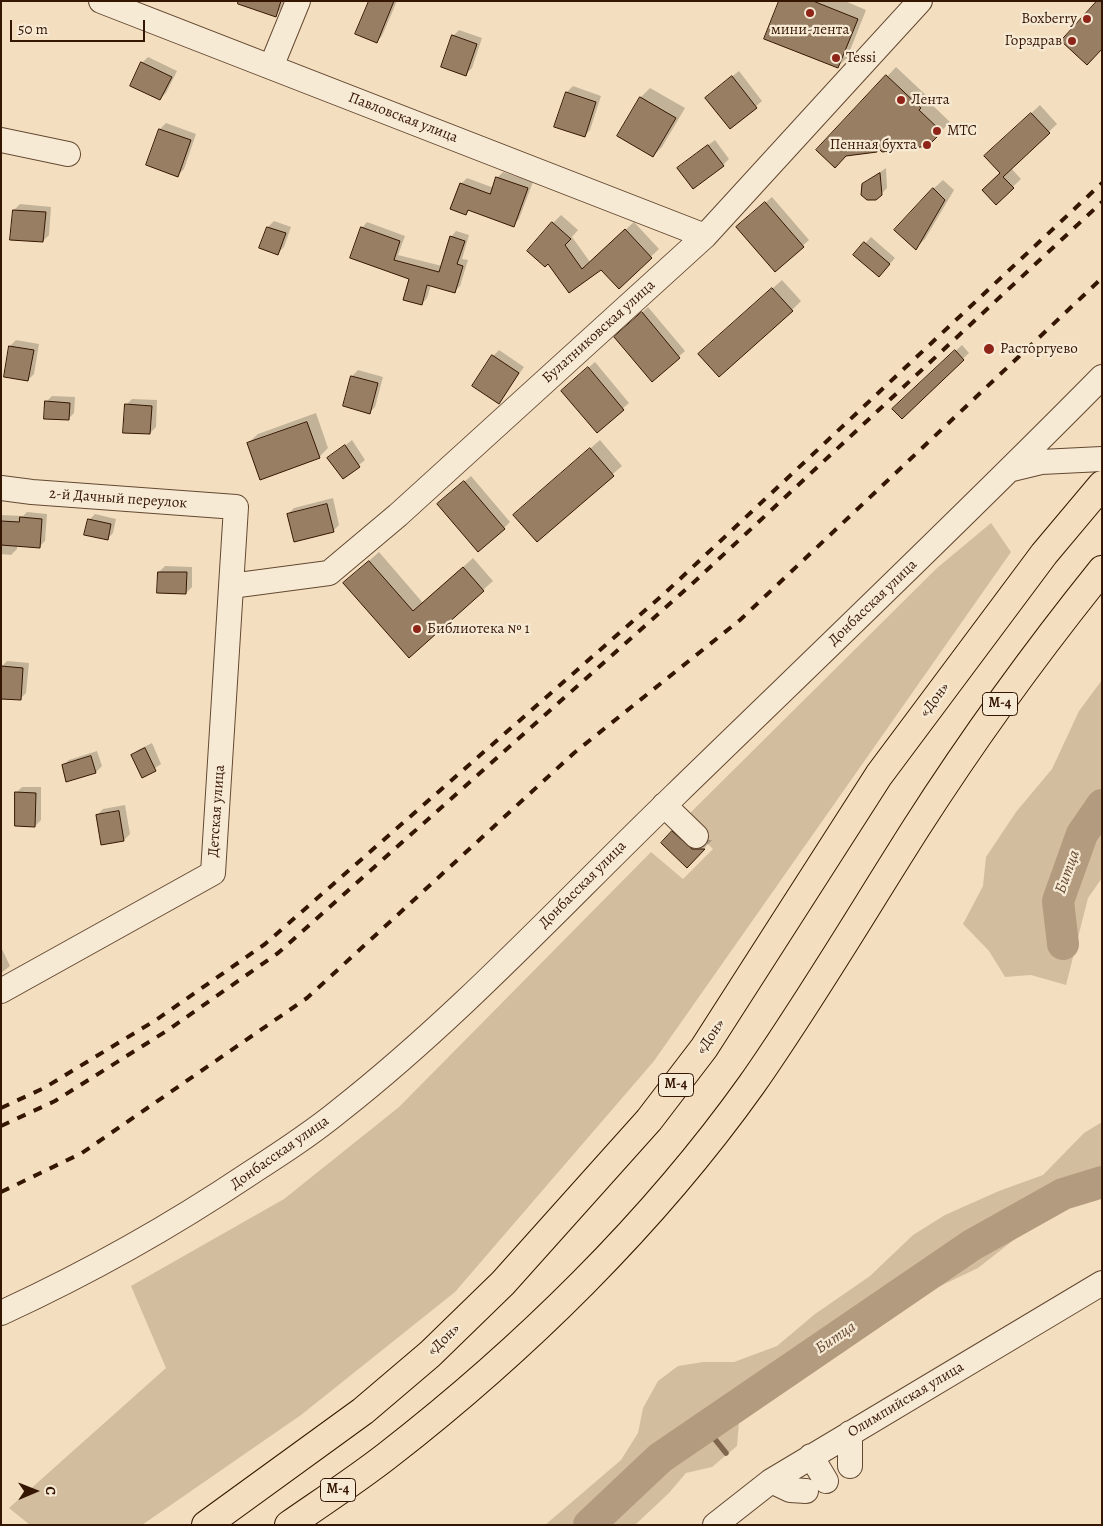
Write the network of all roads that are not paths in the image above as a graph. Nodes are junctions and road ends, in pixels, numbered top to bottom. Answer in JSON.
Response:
{"nodes":[{"id":1,"x":101,"y":1,"type":"edge"},
{"id":2,"x":298,"y":1,"type":"edge"},
{"id":3,"x":920,"y":1,"type":"edge"},
{"id":4,"x":271,"y":67,"type":"junction"},
{"id":5,"x":1,"y":140,"type":"edge"},
{"id":6,"x":68,"y":154,"type":"dead end"},
{"id":7,"x":705,"y":236,"type":"junction"},
{"id":8,"x":1102,"y":376,"type":"edge"},
{"id":9,"x":1102,"y":459,"type":"edge"},
{"id":10,"x":1012,"y":469,"type":"junction"},
{"id":11,"x":1102,"y":485,"type":"edge"},
{"id":12,"x":1,"y":488,"type":"edge"},
{"id":13,"x":236,"y":507,"type":"joint"},
{"id":14,"x":1095,"y":578,"type":"edge"},
{"id":15,"x":231,"y":586,"type":"junction"},
{"id":16,"x":664,"y":805,"type":"junction"},
{"id":17,"x":696,"y":836,"type":"dead end"},
{"id":18,"x":1,"y":991,"type":"edge"},
{"id":19,"x":1102,"y":1282,"type":"edge"},
{"id":20,"x":1,"y":1313,"type":"edge"},
{"id":21,"x":850,"y":1433,"type":"junction"},
{"id":22,"x":811,"y":1456,"type":"junction"},
{"id":23,"x":850,"y":1466,"type":"dead end"},
{"id":24,"x":771,"y":1481,"type":"junction"},
{"id":25,"x":206,"y":1525,"type":"edge"},
{"id":26,"x":289,"y":1525,"type":"edge"},
{"id":27,"x":715,"y":1525,"type":"edge"}],
"edges":[{"from":1,"to":4,"type":"street","name":"Павловская улица"},
{"from":2,"to":4,"type":"street"},
{"from":3,"to":7,"type":"street","name":"Булатниковская улица"},
{"from":4,"to":7,"type":"street","name":"Павловская улица"},
{"from":5,"to":6,"type":"street"},
{"from":7,"to":15,"type":"street","name":"Булатниковская улица"},
{"from":8,"to":10,"type":"street","name":"Донбасская улица"},
{"from":9,"to":10,"type":"street"},
{"from":10,"to":16,"type":"street","name":"Донбасская улица"},
{"from":11,"to":25,"type":"highway","name":"«Дон»","number":"М-4"},
{"from":12,"to":13,"type":"street","name":"2-й Дачный переулок"},
{"from":13,"to":15,"type":"street","name":"Детская улица"},
{"from":14,"to":26,"type":"highway","number":"М-4"},
{"from":15,"to":18,"type":"street","name":"Детская улица"},
{"from":16,"to":17,"type":"street"},
{"from":16,"to":20,"type":"street","name":"Донбасская улица"},
{"from":19,"to":21,"type":"street","name":"Олимпийская улица"},
{"from":21,"to":22,"type":"street","name":"Олимпийская улица"},
{"from":21,"to":23,"type":"street"},
{"from":22,"to":24,"type":"street","name":"Олимпийская улица"},
{"from":22,"to":24,"type":"street"},
{"from":24,"to":27,"type":"street","name":"Олимпийская улица"}]}
